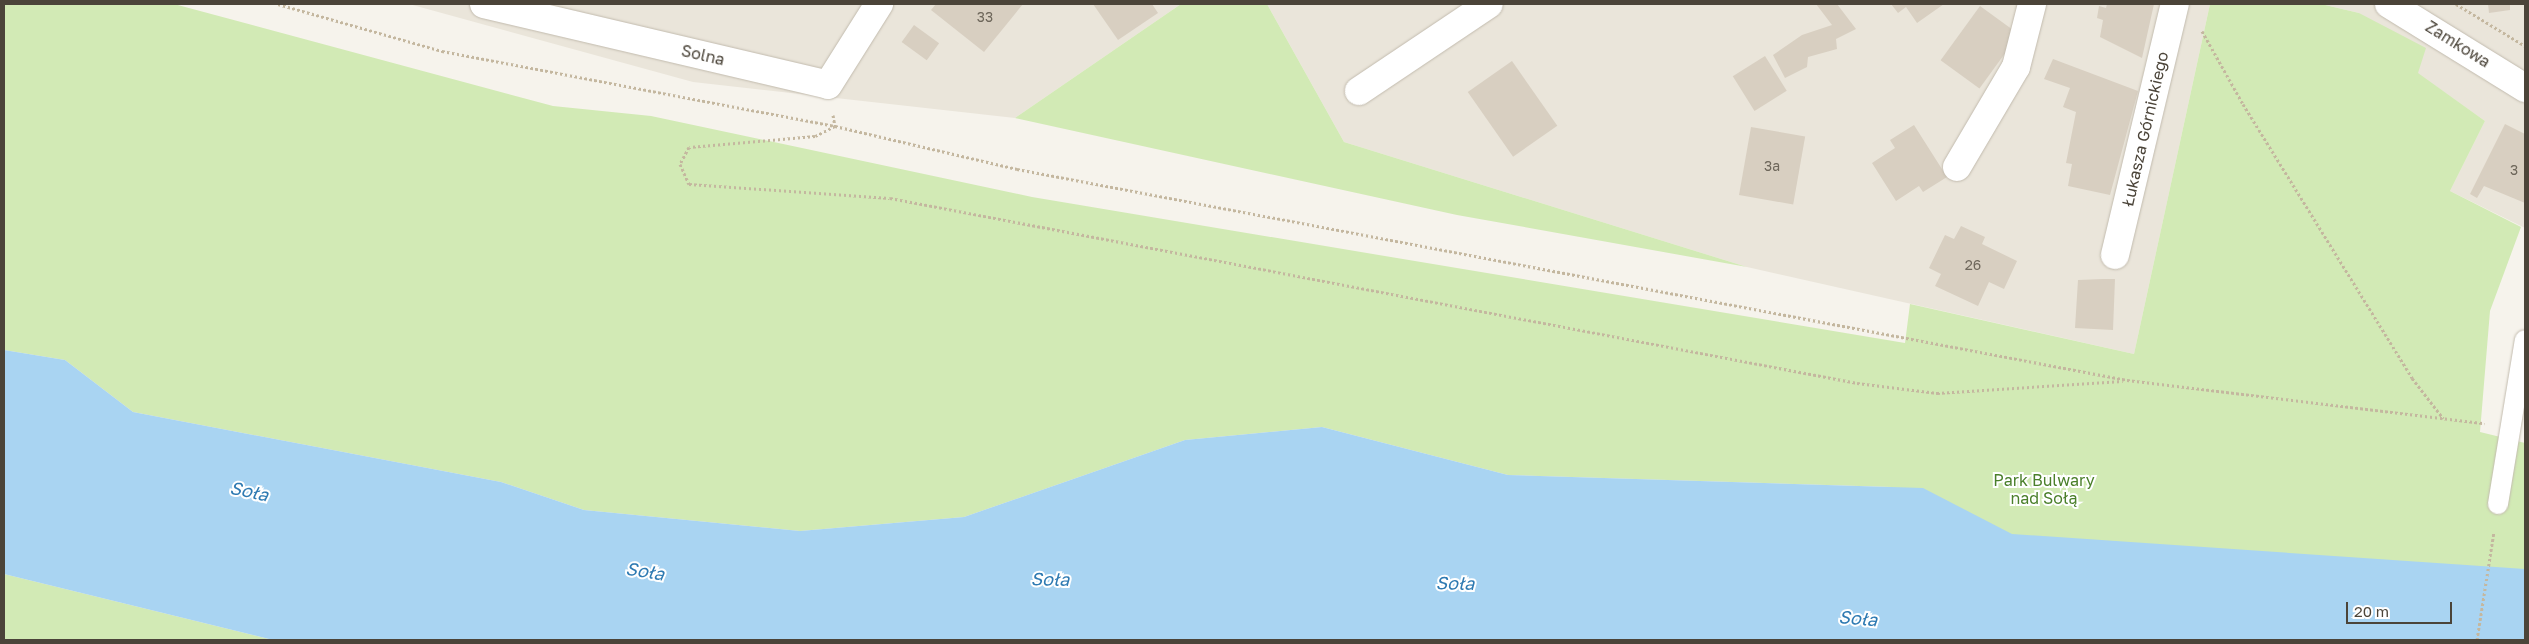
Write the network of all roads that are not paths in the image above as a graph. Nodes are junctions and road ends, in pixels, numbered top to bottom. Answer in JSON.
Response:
{"nodes":[{"id":1,"x":484,"y":4,"type":"edge"},
{"id":2,"x":879,"y":4,"type":"edge"},
{"id":3,"x":1489,"y":4,"type":"edge"},
{"id":4,"x":2032,"y":4,"type":"edge"},
{"id":5,"x":2175,"y":4,"type":"edge"},
{"id":6,"x":2390,"y":4,"type":"edge"},
{"id":7,"x":2525,"y":88,"type":"edge"},
{"id":8,"x":1359,"y":91,"type":"dead end"},
{"id":9,"x":1957,"y":167,"type":"dead end"},
{"id":10,"x":2116,"y":255,"type":"dead end"},
{"id":11,"x":2525,"y":340,"type":"edge"},
{"id":12,"x":2498,"y":504,"type":"road end"}],
"edges":[{"from":1,"to":2,"type":"street","name":"Solna"},
{"from":3,"to":8,"type":"street"},
{"from":4,"to":9,"type":"street"},
{"from":5,"to":10,"type":"street","name":"Łukasza Górnickiego"},
{"from":6,"to":7,"type":"street","name":"Zamkowa"},
{"from":11,"to":12,"type":"lane"}]}
